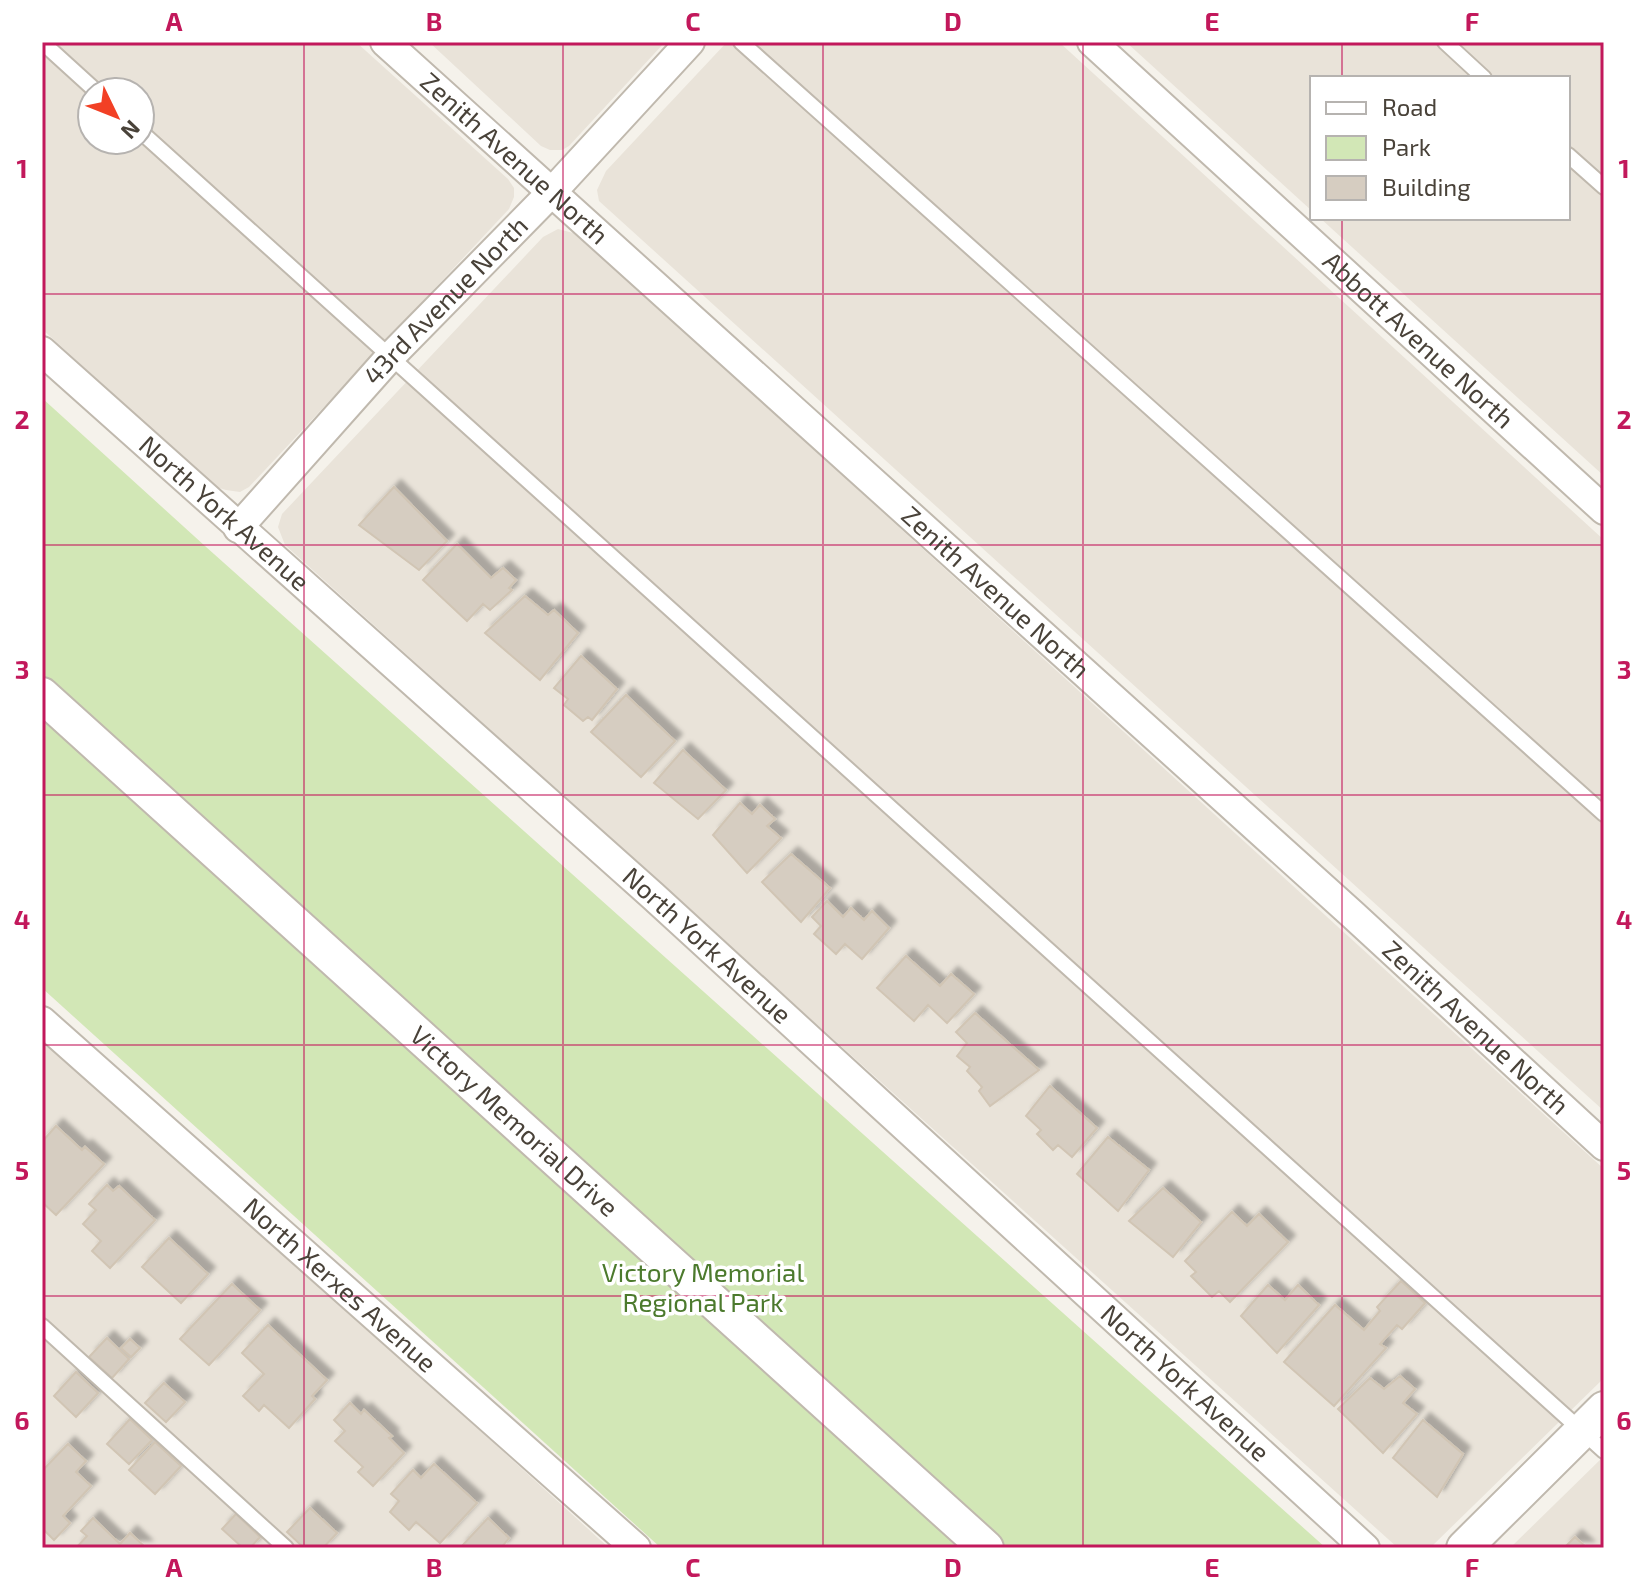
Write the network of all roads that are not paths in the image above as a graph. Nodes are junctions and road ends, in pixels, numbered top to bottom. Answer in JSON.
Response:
{"nodes":[{"id":1,"x":42,"y":42,"type":"edge"},
{"id":2,"x":385,"y":42,"type":"edge"},
{"id":3,"x":690,"y":42,"type":"edge"},
{"id":4,"x":741,"y":42,"type":"edge"},
{"id":5,"x":1092,"y":42,"type":"edge"},
{"id":6,"x":1445,"y":42,"type":"edge"},
{"id":7,"x":79,"y":76,"type":"edge"},
{"id":8,"x":1482,"y":76,"type":"edge"},
{"id":9,"x":156,"y":145,"type":"edge"},
{"id":10,"x":1570,"y":157,"type":"edge"},
{"id":11,"x":1604,"y":187,"type":"edge"},
{"id":12,"x":551,"y":193,"type":"junction"},
{"id":13,"x":42,"y":351,"type":"edge"},
{"id":14,"x":390,"y":357,"type":"junction"},
{"id":15,"x":1604,"y":510,"type":"edge"},
{"id":16,"x":238,"y":528,"type":"junction"},
{"id":17,"x":42,"y":695,"type":"edge"},
{"id":18,"x":1604,"y":814,"type":"edge"},
{"id":19,"x":42,"y":1021,"type":"edge"},
{"id":20,"x":1604,"y":1146,"type":"edge"},
{"id":21,"x":42,"y":1326,"type":"edge"},
{"id":22,"x":1597,"y":1430,"type":"edge"},
{"id":23,"x":286,"y":1548,"type":"edge"},
{"id":24,"x":636,"y":1548,"type":"edge"},
{"id":25,"x":986,"y":1548,"type":"edge"},
{"id":26,"x":1365,"y":1548,"type":"edge"},
{"id":27,"x":1464,"y":1548,"type":"edge"}],
"edges":[{"from":1,"to":7,"type":"lane"},
{"from":2,"to":12,"type":"street","name":"Zenith Avenue North"},
{"from":3,"to":12,"type":"street","name":"43rd Avenue North"},
{"from":4,"to":18,"type":"lane"},
{"from":5,"to":15,"type":"street","name":"Abbott Avenue North"},
{"from":6,"to":8,"type":"lane"},
{"from":9,"to":14,"type":"lane"},
{"from":10,"to":11,"type":"lane"},
{"from":12,"to":14,"type":"street","name":"43rd Avenue North"},
{"from":12,"to":20,"type":"street","name":"Zenith Avenue North"},
{"from":13,"to":16,"type":"street","name":"North York Avenue"},
{"from":14,"to":16,"type":"street","name":"43rd Avenue North"},
{"from":14,"to":22,"type":"lane"},
{"from":16,"to":26,"type":"street","name":"North York Avenue"},
{"from":17,"to":25,"type":"street","name":"Victory Memorial Drive"},
{"from":19,"to":24,"type":"street","name":"North Xerxes Avenue"},
{"from":21,"to":23,"type":"lane"},
{"from":22,"to":27,"type":"street"}]}
